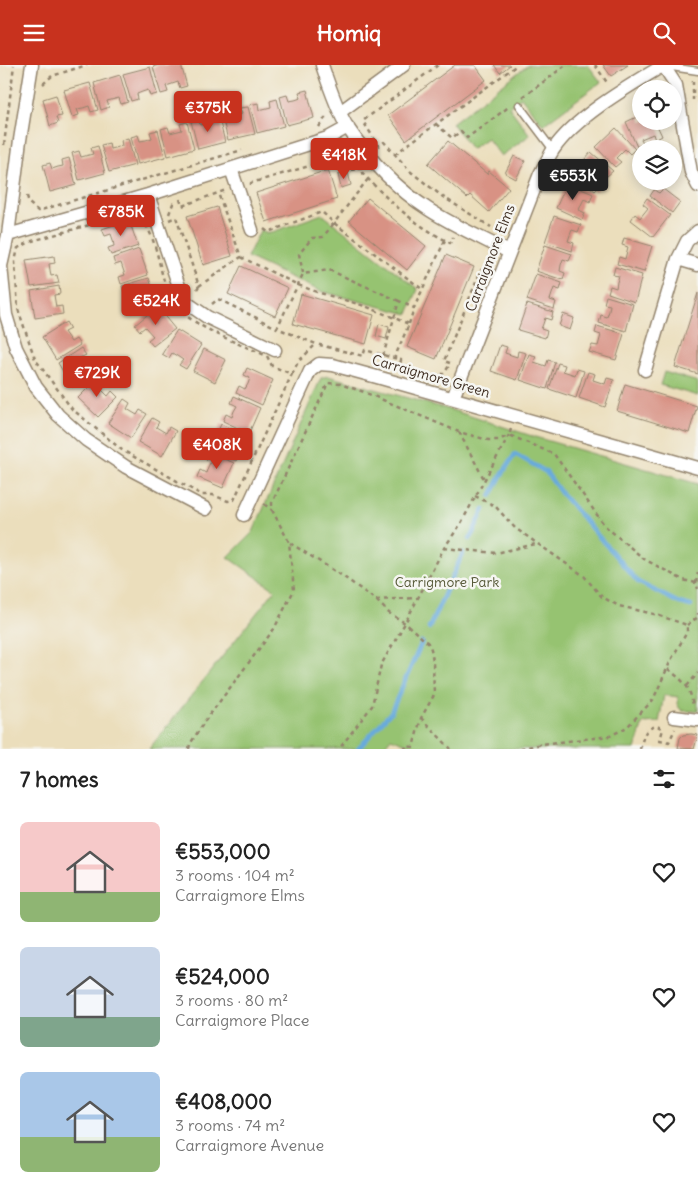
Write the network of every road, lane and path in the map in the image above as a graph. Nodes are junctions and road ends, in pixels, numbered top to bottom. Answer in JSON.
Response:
{"nodes":[{"id":1,"x":14,"y":65,"type":"edge"},
{"id":2,"x":87,"y":65,"type":"edge"},
{"id":3,"x":322,"y":65,"type":"edge"},
{"id":4,"x":404,"y":65,"type":"edge"},
{"id":5,"x":438,"y":65,"type":"edge"},
{"id":6,"x":517,"y":65,"type":"edge"},
{"id":7,"x":566,"y":65,"type":"edge"},
{"id":8,"x":595,"y":65,"type":"edge"},
{"id":9,"x":663,"y":65,"type":"edge"},
{"id":10,"x":36,"y":66,"type":"edge"},
{"id":11,"x":698,"y":71,"type":"edge"},
{"id":12,"x":43,"y":85,"type":"dead end"},
{"id":13,"x":609,"y":85,"type":"dead end"},
{"id":14,"x":517,"y":103,"type":"junction"},
{"id":15,"x":325,"y":110,"type":"dead end"},
{"id":16,"x":340,"y":112,"type":"junction"},
{"id":17,"x":436,"y":124,"type":"junction"},
{"id":18,"x":348,"y":127,"type":"junction"},
{"id":19,"x":310,"y":129,"type":"dead end"},
{"id":20,"x":342,"y":148,"type":"dead end"},
{"id":21,"x":245,"y":149,"type":"dead end"},
{"id":22,"x":335,"y":149,"type":"junction"},
{"id":23,"x":553,"y":150,"type":"junction"},
{"id":24,"x":4,"y":153,"type":"dead end"},
{"id":25,"x":395,"y":154,"type":"junction"},
{"id":26,"x":365,"y":164,"type":"dead end"},
{"id":27,"x":231,"y":169,"type":"junction"},
{"id":28,"x":359,"y":169,"type":"junction"},
{"id":29,"x":368,"y":179,"type":"junction"},
{"id":30,"x":698,"y":186,"type":"edge"},
{"id":31,"x":230,"y":188,"type":"dead end"},
{"id":32,"x":253,"y":192,"type":"dead end"},
{"id":33,"x":218,"y":193,"type":"junction"},
{"id":34,"x":27,"y":195,"type":"dead end"},
{"id":35,"x":148,"y":195,"type":"junction"},
{"id":36,"x":334,"y":223,"type":"junction"},
{"id":37,"x":493,"y":228,"type":"dead end"},
{"id":38,"x":258,"y":229,"type":"joint"},
{"id":39,"x":698,"y":231,"type":"edge"},
{"id":40,"x":8,"y":235,"type":"junction"},
{"id":41,"x":454,"y":235,"type":"dead end"},
{"id":42,"x":445,"y":240,"type":"junction"},
{"id":43,"x":509,"y":252,"type":"junction"},
{"id":44,"x":241,"y":257,"type":"junction"},
{"id":45,"x":678,"y":259,"type":"junction"},
{"id":46,"x":490,"y":265,"type":"dead end"},
{"id":47,"x":698,"y":265,"type":"edge"},
{"id":48,"x":303,"y":273,"type":"junction"},
{"id":49,"x":298,"y":285,"type":"junction"},
{"id":50,"x":200,"y":287,"type":"junction"},
{"id":51,"x":422,"y":289,"type":"junction"},
{"id":52,"x":200,"y":296,"type":"dead end"},
{"id":53,"x":206,"y":300,"type":"dead end"},
{"id":54,"x":399,"y":301,"type":"junction"},
{"id":55,"x":414,"y":308,"type":"junction"},
{"id":56,"x":394,"y":319,"type":"junction"},
{"id":57,"x":409,"y":324,"type":"junction"},
{"id":58,"x":277,"y":328,"type":"junction"},
{"id":59,"x":275,"y":350,"type":"dead end"},
{"id":60,"x":383,"y":356,"type":"junction"},
{"id":61,"x":394,"y":359,"type":"junction"},
{"id":62,"x":645,"y":370,"type":"dead end"},
{"id":63,"x":407,"y":371,"type":"dead end"},
{"id":64,"x":426,"y":376,"type":"dead end"},
{"id":65,"x":453,"y":398,"type":"junction"},
{"id":66,"x":459,"y":431,"type":"junction"},
{"id":67,"x":509,"y":435,"type":"junction"},
{"id":68,"x":698,"y":468,"type":"edge"},
{"id":69,"x":249,"y":470,"type":"joint"},
{"id":70,"x":484,"y":479,"type":"junction"},
{"id":71,"x":475,"y":496,"type":"junction"},
{"id":72,"x":259,"y":501,"type":"dead end"},
{"id":73,"x":206,"y":509,"type":"dead end"},
{"id":74,"x":272,"y":510,"type":"junction"},
{"id":75,"x":244,"y":515,"type":"dead end"},
{"id":76,"x":289,"y":542,"type":"junction"},
{"id":77,"x":536,"y":544,"type":"junction"},
{"id":78,"x":444,"y":549,"type":"junction"},
{"id":79,"x":698,"y":572,"type":"edge"},
{"id":80,"x":696,"y":583,"type":"junction"},
{"id":81,"x":698,"y":589,"type":"edge"},
{"id":82,"x":418,"y":598,"type":"junction"},
{"id":83,"x":376,"y":600,"type":"junction"},
{"id":84,"x":698,"y":613,"type":"edge"},
{"id":85,"x":405,"y":623,"type":"junction"},
{"id":86,"x":687,"y":625,"type":"junction"},
{"id":87,"x":668,"y":669,"type":"junction"},
{"id":88,"x":698,"y":673,"type":"edge"},
{"id":89,"x":687,"y":685,"type":"junction"},
{"id":90,"x":696,"y":716,"type":"edge"},
{"id":91,"x":421,"y":718,"type":"junction"},
{"id":92,"x":675,"y":723,"type":"joint"},
{"id":93,"x":189,"y":749,"type":"edge"},
{"id":94,"x":339,"y":749,"type":"edge"},
{"id":95,"x":405,"y":749,"type":"edge"},
{"id":96,"x":451,"y":749,"type":"edge"},
{"id":97,"x":517,"y":749,"type":"edge"},
{"id":98,"x":640,"y":749,"type":"edge"}],
"edges":[{"from":1,"to":24,"type":"path"},
{"from":2,"to":12,"type":"path"},
{"from":3,"to":16,"type":"street"},
{"from":4,"to":16,"type":"street"},
{"from":5,"to":25,"type":"path"},
{"from":6,"to":17,"type":"path"},
{"from":7,"to":14,"type":"path"},
{"from":8,"to":13,"type":"path"},
{"from":9,"to":11,"type":"lane"},
{"from":9,"to":23,"type":"street","name":"Carraigmore Elms"},
{"from":9,"to":30,"type":"street"},
{"from":10,"to":40,"type":"street"},
{"from":14,"to":17,"type":"path"},
{"from":14,"to":23,"type":"lane"},
{"from":15,"to":19,"type":"path"},
{"from":16,"to":18,"type":"street"},
{"from":17,"to":25,"type":"path"},
{"from":18,"to":27,"type":"street"},
{"from":18,"to":43,"type":"street"},
{"from":20,"to":22,"type":"path"},
{"from":21,"to":34,"type":"path"},
{"from":22,"to":28,"type":"path"},
{"from":22,"to":32,"type":"path"},
{"from":23,"to":43,"type":"street","name":"Carraigmore Elms"},
{"from":25,"to":37,"type":"path"},
{"from":26,"to":28,"type":"path"},
{"from":27,"to":35,"type":"street"},
{"from":27,"to":38,"type":"street"},
{"from":28,"to":29,"type":"path"},
{"from":29,"to":36,"type":"path"},
{"from":29,"to":42,"type":"path"},
{"from":31,"to":33,"type":"path"},
{"from":33,"to":44,"type":"path"},
{"from":33,"to":50,"type":"path"},
{"from":35,"to":40,"type":"street"},
{"from":35,"to":59,"type":"street"},
{"from":36,"to":38,"type":"path"},
{"from":36,"to":48,"type":"path"},
{"from":36,"to":51,"type":"path"},
{"from":39,"to":45,"type":"street"},
{"from":40,"to":73,"type":"street"},
{"from":41,"to":42,"type":"path"},
{"from":42,"to":51,"type":"path"},
{"from":43,"to":65,"type":"street","name":"Carraigmore Elms"},
{"from":44,"to":49,"type":"path"},
{"from":44,"to":50,"type":"path"},
{"from":45,"to":47,"type":"street"},
{"from":45,"to":62,"type":"street"},
{"from":46,"to":64,"type":"path"},
{"from":48,"to":49,"type":"path"},
{"from":48,"to":54,"type":"path"},
{"from":49,"to":56,"type":"path"},
{"from":49,"to":58,"type":"path"},
{"from":50,"to":52,"type":"path"},
{"from":51,"to":55,"type":"path"},
{"from":53,"to":58,"type":"path"},
{"from":54,"to":55,"type":"path"},
{"from":54,"to":56,"type":"path"},
{"from":55,"to":57,"type":"path"},
{"from":56,"to":57,"type":"path"},
{"from":56,"to":60,"type":"path"},
{"from":57,"to":61,"type":"path"},
{"from":58,"to":60,"type":"path"},
{"from":60,"to":61,"type":"path"},
{"from":61,"to":63,"type":"path"},
{"from":65,"to":68,"type":"street","name":"Carraigmore Green"},
{"from":65,"to":75,"type":"street","name":"Carraigmore Green"},
{"from":66,"to":67,"type":"path"},
{"from":66,"to":70,"type":"path"},
{"from":66,"to":74,"type":"path"},
{"from":67,"to":70,"type":"path"},
{"from":67,"to":80,"type":"path"},
{"from":69,"to":69,"type":"path"},
{"from":70,"to":71,"type":"path"},
{"from":71,"to":77,"type":"path"},
{"from":71,"to":78,"type":"path"},
{"from":72,"to":74,"type":"path"},
{"from":74,"to":76,"type":"path"},
{"from":76,"to":83,"type":"path"},
{"from":76,"to":93,"type":"path"},
{"from":77,"to":78,"type":"path"},
{"from":77,"to":86,"type":"path"},
{"from":78,"to":82,"type":"path"},
{"from":79,"to":80,"type":"path"},
{"from":80,"to":81,"type":"path"},
{"from":82,"to":83,"type":"path"},
{"from":82,"to":85,"type":"path"},
{"from":83,"to":85,"type":"path"},
{"from":84,"to":86,"type":"path"},
{"from":85,"to":91,"type":"path"},
{"from":85,"to":94,"type":"path"},
{"from":86,"to":87,"type":"path"},
{"from":87,"to":89,"type":"path"},
{"from":87,"to":97,"type":"path"},
{"from":88,"to":89,"type":"path"},
{"from":89,"to":90,"type":"path"},
{"from":90,"to":92,"type":"street"},
{"from":91,"to":95,"type":"path"},
{"from":91,"to":96,"type":"path"},
{"from":92,"to":98,"type":"path"}]}
